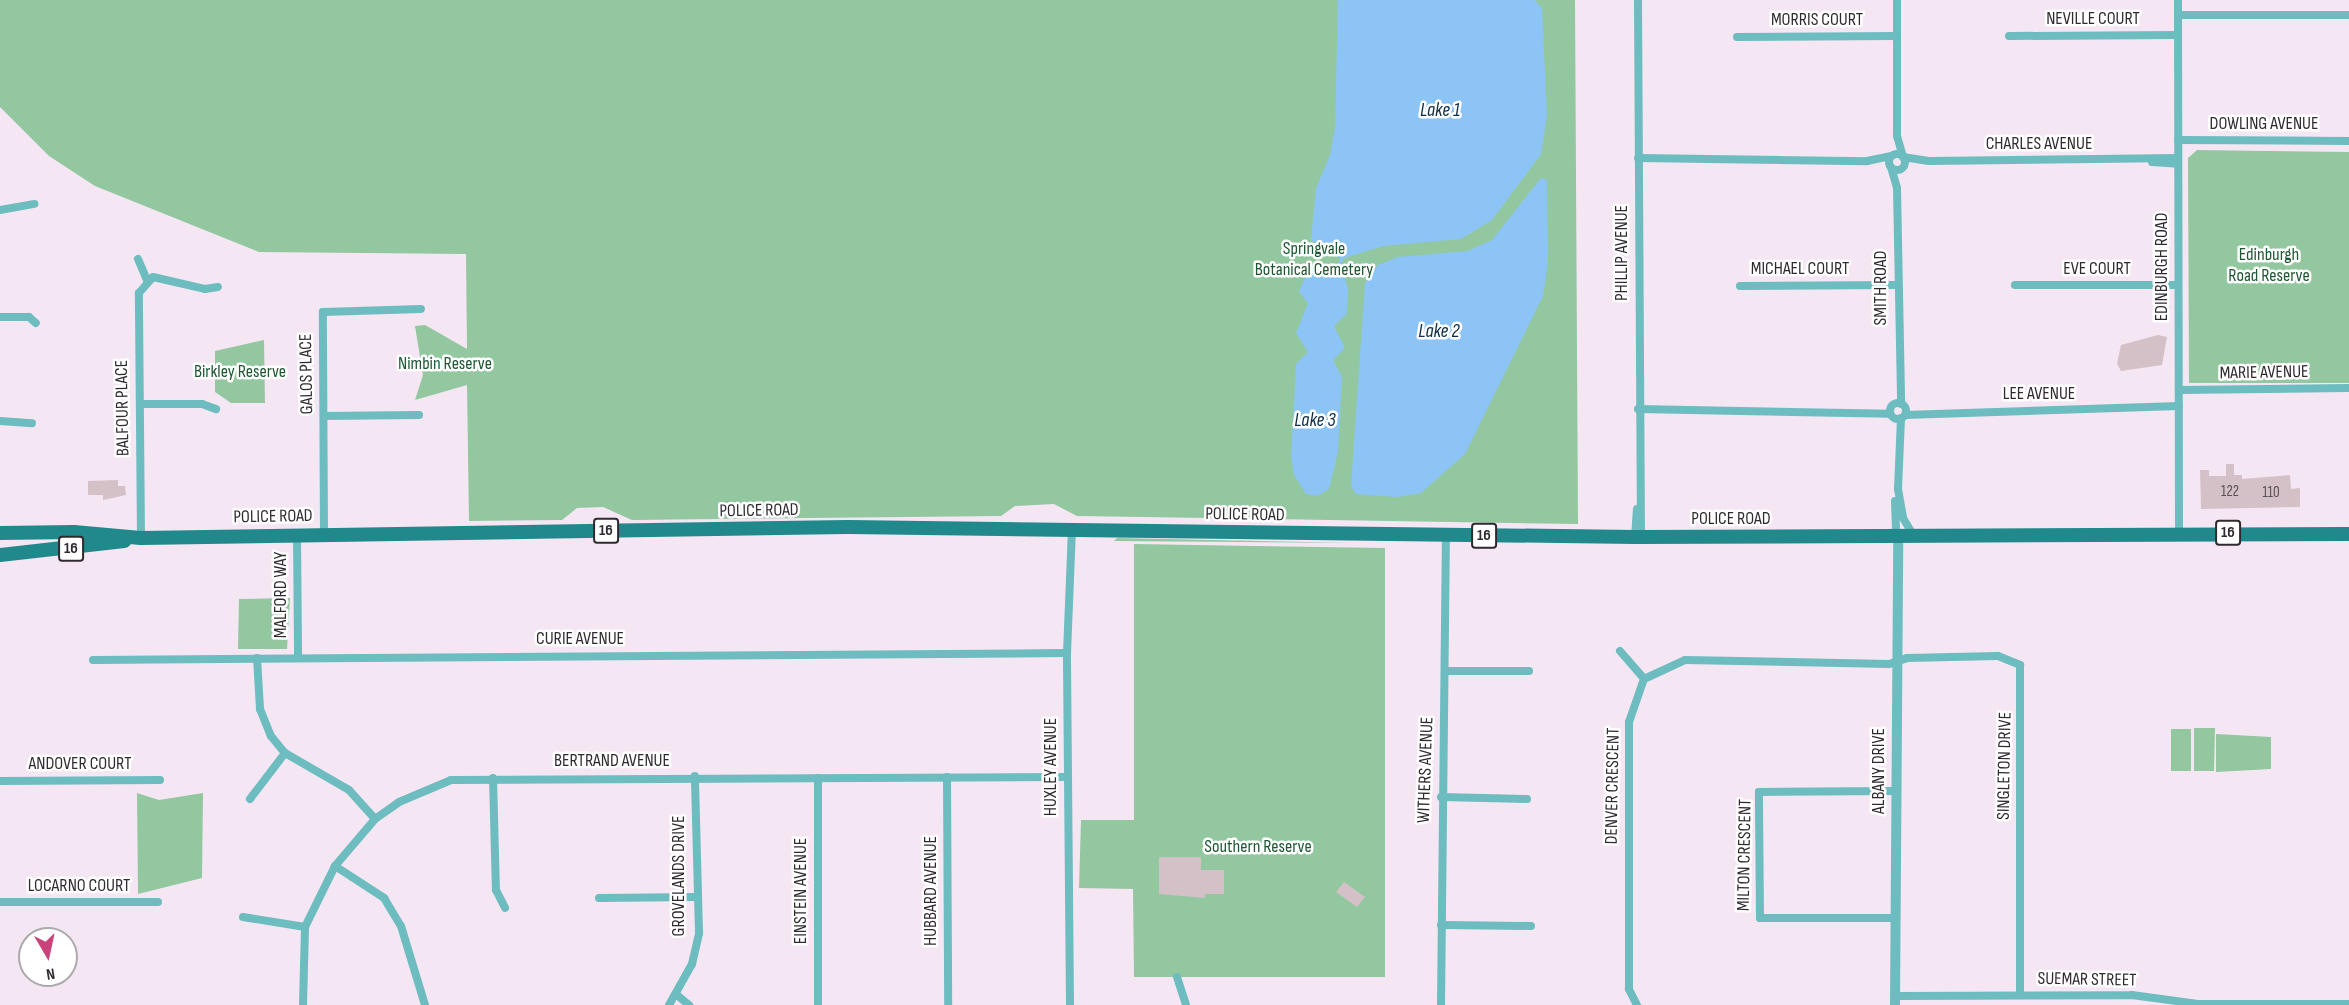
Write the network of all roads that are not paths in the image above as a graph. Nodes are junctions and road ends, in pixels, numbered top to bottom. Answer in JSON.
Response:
{"nodes":[{"id":1,"x":1638,"y":0,"type":"edge"},
{"id":2,"x":1897,"y":0,"type":"edge"},
{"id":3,"x":2178,"y":0,"type":"edge"},
{"id":4,"x":2178,"y":15,"type":"junction"},
{"id":5,"x":2349,"y":15,"type":"edge"},
{"id":6,"x":2178,"y":35,"type":"junction"},
{"id":7,"x":1897,"y":36,"type":"junction"},
{"id":8,"x":2009,"y":36,"type":"dead end"},
{"id":9,"x":1737,"y":37,"type":"dead end"},
{"id":10,"x":1897,"y":136,"type":"junction"},
{"id":11,"x":2178,"y":140,"type":"junction"},
{"id":12,"x":2349,"y":141,"type":"edge"},
{"id":13,"x":1892,"y":156,"type":"junction"},
{"id":14,"x":1867,"y":161,"type":"junction"},
{"id":15,"x":1903,"y":161,"type":"junction"},
{"id":16,"x":2178,"y":161,"type":"junction"},
{"id":17,"x":1638,"y":162,"type":"junction"},
{"id":18,"x":1891,"y":167,"type":"junction"},
{"id":19,"x":1897,"y":188,"type":"junction"},
{"id":20,"x":34,"y":204,"type":"dead end"},
{"id":21,"x":0,"y":210,"type":"edge"},
{"id":22,"x":138,"y":259,"type":"dead end"},
{"id":23,"x":147,"y":280,"type":"junction"},
{"id":24,"x":1897,"y":285,"type":"junction"},
{"id":25,"x":2015,"y":285,"type":"dead end"},
{"id":26,"x":2178,"y":285,"type":"junction"},
{"id":27,"x":1740,"y":286,"type":"dead end"},
{"id":28,"x":218,"y":287,"type":"dead end"},
{"id":29,"x":421,"y":309,"type":"dead end"},
{"id":30,"x":0,"y":317,"type":"edge"},
{"id":31,"x":36,"y":323,"type":"dead end"},
{"id":32,"x":2349,"y":388,"type":"edge"},
{"id":33,"x":2179,"y":390,"type":"junction"},
{"id":34,"x":140,"y":404,"type":"junction"},
{"id":35,"x":216,"y":409,"type":"dead end"},
{"id":36,"x":1897,"y":411,"type":"junction"},
{"id":37,"x":2179,"y":411,"type":"junction"},
{"id":38,"x":1638,"y":412,"type":"junction"},
{"id":39,"x":324,"y":416,"type":"junction"},
{"id":40,"x":419,"y":416,"type":"dead end"},
{"id":41,"x":0,"y":421,"type":"edge"},
{"id":42,"x":32,"y":423,"type":"dead end"},
{"id":43,"x":1898,"y":489,"type":"junction"},
{"id":44,"x":1072,"y":530,"type":"junction"},
{"id":45,"x":0,"y":533,"type":"edge"},
{"id":46,"x":297,"y":534,"type":"junction"},
{"id":47,"x":324,"y":534,"type":"junction"},
{"id":48,"x":2179,"y":534,"type":"junction"},
{"id":49,"x":2349,"y":534,"type":"edge"},
{"id":50,"x":1446,"y":536,"type":"junction"},
{"id":51,"x":1638,"y":537,"type":"junction"},
{"id":52,"x":1897,"y":537,"type":"junction"},
{"id":53,"x":1914,"y":537,"type":"junction"},
{"id":54,"x":141,"y":538,"type":"junction"},
{"id":55,"x":0,"y":555,"type":"edge"},
{"id":56,"x":1620,"y":651,"type":"dead end"},
{"id":57,"x":1067,"y":654,"type":"junction"},
{"id":58,"x":298,"y":657,"type":"junction"},
{"id":59,"x":257,"y":658,"type":"junction"},
{"id":60,"x":93,"y":660,"type":"dead end"},
{"id":61,"x":1896,"y":661,"type":"junction"},
{"id":62,"x":1446,"y":671,"type":"junction"},
{"id":63,"x":1529,"y":671,"type":"dead end"},
{"id":64,"x":1644,"y":679,"type":"junction"},
{"id":65,"x":285,"y":753,"type":"junction"},
{"id":66,"x":695,"y":776,"type":"junction"},
{"id":67,"x":947,"y":777,"type":"junction"},
{"id":68,"x":1067,"y":777,"type":"junction"},
{"id":69,"x":493,"y":778,"type":"junction"},
{"id":70,"x":818,"y":778,"type":"junction"},
{"id":71,"x":160,"y":780,"type":"dead end"},
{"id":72,"x":0,"y":781,"type":"edge"},
{"id":73,"x":1896,"y":790,"type":"junction"},
{"id":74,"x":1441,"y":797,"type":"junction"},
{"id":75,"x":250,"y":799,"type":"dead end"},
{"id":76,"x":1527,"y":799,"type":"dead end"},
{"id":77,"x":375,"y":819,"type":"junction"},
{"id":78,"x":336,"y":866,"type":"junction"},
{"id":79,"x":698,"y":897,"type":"junction"},
{"id":80,"x":599,"y":898,"type":"dead end"},
{"id":81,"x":0,"y":902,"type":"edge"},
{"id":82,"x":158,"y":902,"type":"dead end"},
{"id":83,"x":505,"y":908,"type":"dead end"},
{"id":84,"x":243,"y":917,"type":"dead end"},
{"id":85,"x":1894,"y":918,"type":"junction"},
{"id":86,"x":1441,"y":925,"type":"junction"},
{"id":87,"x":1531,"y":926,"type":"dead end"},
{"id":88,"x":305,"y":927,"type":"junction"},
{"id":89,"x":1177,"y":976,"type":"dead end"},
{"id":90,"x":677,"y":995,"type":"junction"},
{"id":91,"x":2020,"y":996,"type":"junction"},
{"id":92,"x":1895,"y":1000,"type":"edge"},
{"id":93,"x":2069,"y":1001,"type":"edge"},
{"id":94,"x":2349,"y":1004,"type":"edge"},
{"id":95,"x":303,"y":1005,"type":"edge"},
{"id":96,"x":425,"y":1005,"type":"edge"},
{"id":97,"x":669,"y":1005,"type":"edge"},
{"id":98,"x":689,"y":1005,"type":"edge"},
{"id":99,"x":818,"y":1005,"type":"edge"},
{"id":100,"x":948,"y":1005,"type":"edge"},
{"id":101,"x":1070,"y":1005,"type":"edge"},
{"id":102,"x":1186,"y":1005,"type":"edge"},
{"id":103,"x":1441,"y":1005,"type":"edge"},
{"id":104,"x":1638,"y":1005,"type":"edge"},
{"id":105,"x":2199,"y":1005,"type":"edge"},
{"id":106,"x":2335,"y":1005,"type":"edge"}],
"edges":[{"from":1,"to":17,"type":"street","name":"PHILLIP AVENUE"},
{"from":2,"to":7,"type":"street"},
{"from":3,"to":4,"type":"street","name":"EDINBURGH ROAD"},
{"from":4,"to":5,"type":"street"},
{"from":4,"to":6,"type":"street","name":"EDINBURGH ROAD"},
{"from":6,"to":8,"type":"street","name":"NEVILLE COURT"},
{"from":6,"to":11,"type":"street","name":"EDINBURGH ROAD"},
{"from":7,"to":9,"type":"street","name":"MORRIS COURT"},
{"from":7,"to":10,"type":"street"},
{"from":10,"to":13,"type":"street"},
{"from":10,"to":15,"type":"street"},
{"from":11,"to":12,"type":"street","name":"DOWLING AVENUE"},
{"from":11,"to":16,"type":"street","name":"EDINBURGH ROAD"},
{"from":13,"to":14,"type":"street"},
{"from":13,"to":15,"type":"street"},
{"from":13,"to":18,"type":"street"},
{"from":14,"to":17,"type":"street"},
{"from":14,"to":18,"type":"street"},
{"from":15,"to":16,"type":"street","name":"CHARLES AVENUE"},
{"from":15,"to":18,"type":"street"},
{"from":15,"to":19,"type":"street","name":"SMITH ROAD"},
{"from":16,"to":26,"type":"street","name":"EDINBURGH ROAD"},
{"from":17,"to":38,"type":"street","name":"PHILLIP AVENUE"},
{"from":18,"to":19,"type":"street","name":"SMITH ROAD"},
{"from":19,"to":24,"type":"street","name":"SMITH ROAD"},
{"from":20,"to":21,"type":"street"},
{"from":22,"to":23,"type":"street"},
{"from":23,"to":28,"type":"street"},
{"from":23,"to":34,"type":"street","name":"BALFOUR PLACE"},
{"from":24,"to":27,"type":"street","name":"MICHAEL COURT"},
{"from":24,"to":36,"type":"street","name":"SMITH ROAD"},
{"from":25,"to":26,"type":"street","name":"EVE COURT"},
{"from":26,"to":33,"type":"street","name":"EDINBURGH ROAD"},
{"from":29,"to":39,"type":"street","name":"GALOS PLACE"},
{"from":30,"to":31,"type":"street"},
{"from":32,"to":33,"type":"street","name":"MARIE AVENUE"},
{"from":33,"to":37,"type":"street","name":"EDINBURGH ROAD"},
{"from":34,"to":35,"type":"street"},
{"from":34,"to":54,"type":"street","name":"BALFOUR PLACE"},
{"from":36,"to":37,"type":"street","name":"LEE AVENUE"},
{"from":36,"to":38,"type":"street","name":"LEE AVENUE"},
{"from":36,"to":43,"type":"street","name":"SMITH ROAD"},
{"from":37,"to":48,"type":"street","name":"EDINBURGH ROAD"},
{"from":38,"to":51,"type":"street","name":"PHILLIP AVENUE"},
{"from":39,"to":40,"type":"street"},
{"from":39,"to":47,"type":"street","name":"GALOS PLACE"},
{"from":41,"to":42,"type":"street"},
{"from":43,"to":52,"type":"street","name":"SMITH ROAD"},
{"from":43,"to":53,"type":"street","name":"SMITH ROAD"},
{"from":44,"to":47,"type":"main road","name":"POLICE ROAD","number":"16"},
{"from":44,"to":50,"type":"main road","name":"POLICE ROAD","number":"16"},
{"from":44,"to":57,"type":"street","name":"HUXLEY AVENUE"},
{"from":45,"to":54,"type":"main road","name":"POLICE ROAD","number":"16"},
{"from":46,"to":47,"type":"main road","name":"POLICE ROAD","number":"16"},
{"from":46,"to":54,"type":"main road","name":"POLICE ROAD","number":"16"},
{"from":46,"to":58,"type":"street","name":"MALFORD WAY"},
{"from":48,"to":49,"type":"main road","name":"POLICE ROAD","number":"16"},
{"from":48,"to":53,"type":"main road","name":"POLICE ROAD","number":"16"},
{"from":50,"to":51,"type":"main road","name":"POLICE ROAD","number":"16"},
{"from":50,"to":62,"type":"street","name":"WITHERS AVENUE"},
{"from":51,"to":52,"type":"main road","name":"POLICE ROAD","number":"16"},
{"from":52,"to":53,"type":"main road","name":"POLICE ROAD","number":"16"},
{"from":52,"to":61,"type":"street","name":"ALBANY DRIVE"},
{"from":54,"to":55,"type":"main road","name":"POLICE ROAD","number":"16"},
{"from":56,"to":64,"type":"street"},
{"from":57,"to":58,"type":"street","name":"CURIE AVENUE"},
{"from":57,"to":68,"type":"street","name":"HUXLEY AVENUE"},
{"from":58,"to":59,"type":"street","name":"CURIE AVENUE"},
{"from":59,"to":60,"type":"street","name":"CURIE AVENUE"},
{"from":59,"to":65,"type":"street"},
{"from":61,"to":64,"type":"street"},
{"from":61,"to":73,"type":"street","name":"ALBANY DRIVE"},
{"from":61,"to":91,"type":"street","name":"SINGLETON DRIVE"},
{"from":62,"to":63,"type":"street"},
{"from":62,"to":74,"type":"street","name":"WITHERS AVENUE"},
{"from":64,"to":104,"type":"street","name":"DENVER CRESCENT"},
{"from":65,"to":75,"type":"street"},
{"from":65,"to":77,"type":"street"},
{"from":66,"to":69,"type":"street","name":"BERTRAND AVENUE"},
{"from":66,"to":70,"type":"street","name":"BERTRAND AVENUE"},
{"from":66,"to":79,"type":"street","name":"GROVELANDS DRIVE"},
{"from":67,"to":68,"type":"street","name":"BERTRAND AVENUE"},
{"from":67,"to":70,"type":"street","name":"BERTRAND AVENUE"},
{"from":67,"to":100,"type":"street","name":"HUBBARD AVENUE"},
{"from":68,"to":101,"type":"street","name":"HUXLEY AVENUE"},
{"from":69,"to":77,"type":"street","name":"BERTRAND AVENUE"},
{"from":69,"to":83,"type":"street"},
{"from":70,"to":99,"type":"street","name":"EINSTEIN AVENUE"},
{"from":71,"to":72,"type":"street","name":"ANDOVER COURT"},
{"from":73,"to":85,"type":"street","name":"ALBANY DRIVE"},
{"from":73,"to":85,"type":"street","name":"MILTON CRESCENT"},
{"from":74,"to":76,"type":"street"},
{"from":74,"to":86,"type":"street","name":"WITHERS AVENUE"},
{"from":77,"to":78,"type":"street","name":"BERTRAND AVENUE"},
{"from":78,"to":88,"type":"street","name":"BERTRAND AVENUE"},
{"from":78,"to":96,"type":"street"},
{"from":79,"to":80,"type":"street"},
{"from":79,"to":90,"type":"street","name":"GROVELANDS DRIVE"},
{"from":81,"to":82,"type":"street","name":"LOCARNO COURT"},
{"from":84,"to":88,"type":"street"},
{"from":85,"to":92,"type":"street","name":"ALBANY DRIVE"},
{"from":86,"to":87,"type":"street"},
{"from":86,"to":103,"type":"street","name":"WITHERS AVENUE"},
{"from":88,"to":95,"type":"street","name":"BERTRAND AVENUE"},
{"from":89,"to":102,"type":"street"},
{"from":90,"to":97,"type":"street","name":"GROVELANDS DRIVE"},
{"from":90,"to":98,"type":"street"},
{"from":91,"to":92,"type":"street","name":"SUEMAR STREET"},
{"from":91,"to":93,"type":"street","name":"SUEMAR STREET"},
{"from":93,"to":105,"type":"street","name":"SUEMAR STREET"},
{"from":94,"to":106,"type":"street","name":"SUEMAR STREET"},
{"from":105,"to":106,"type":"street","name":"SUEMAR STREET"}]}
